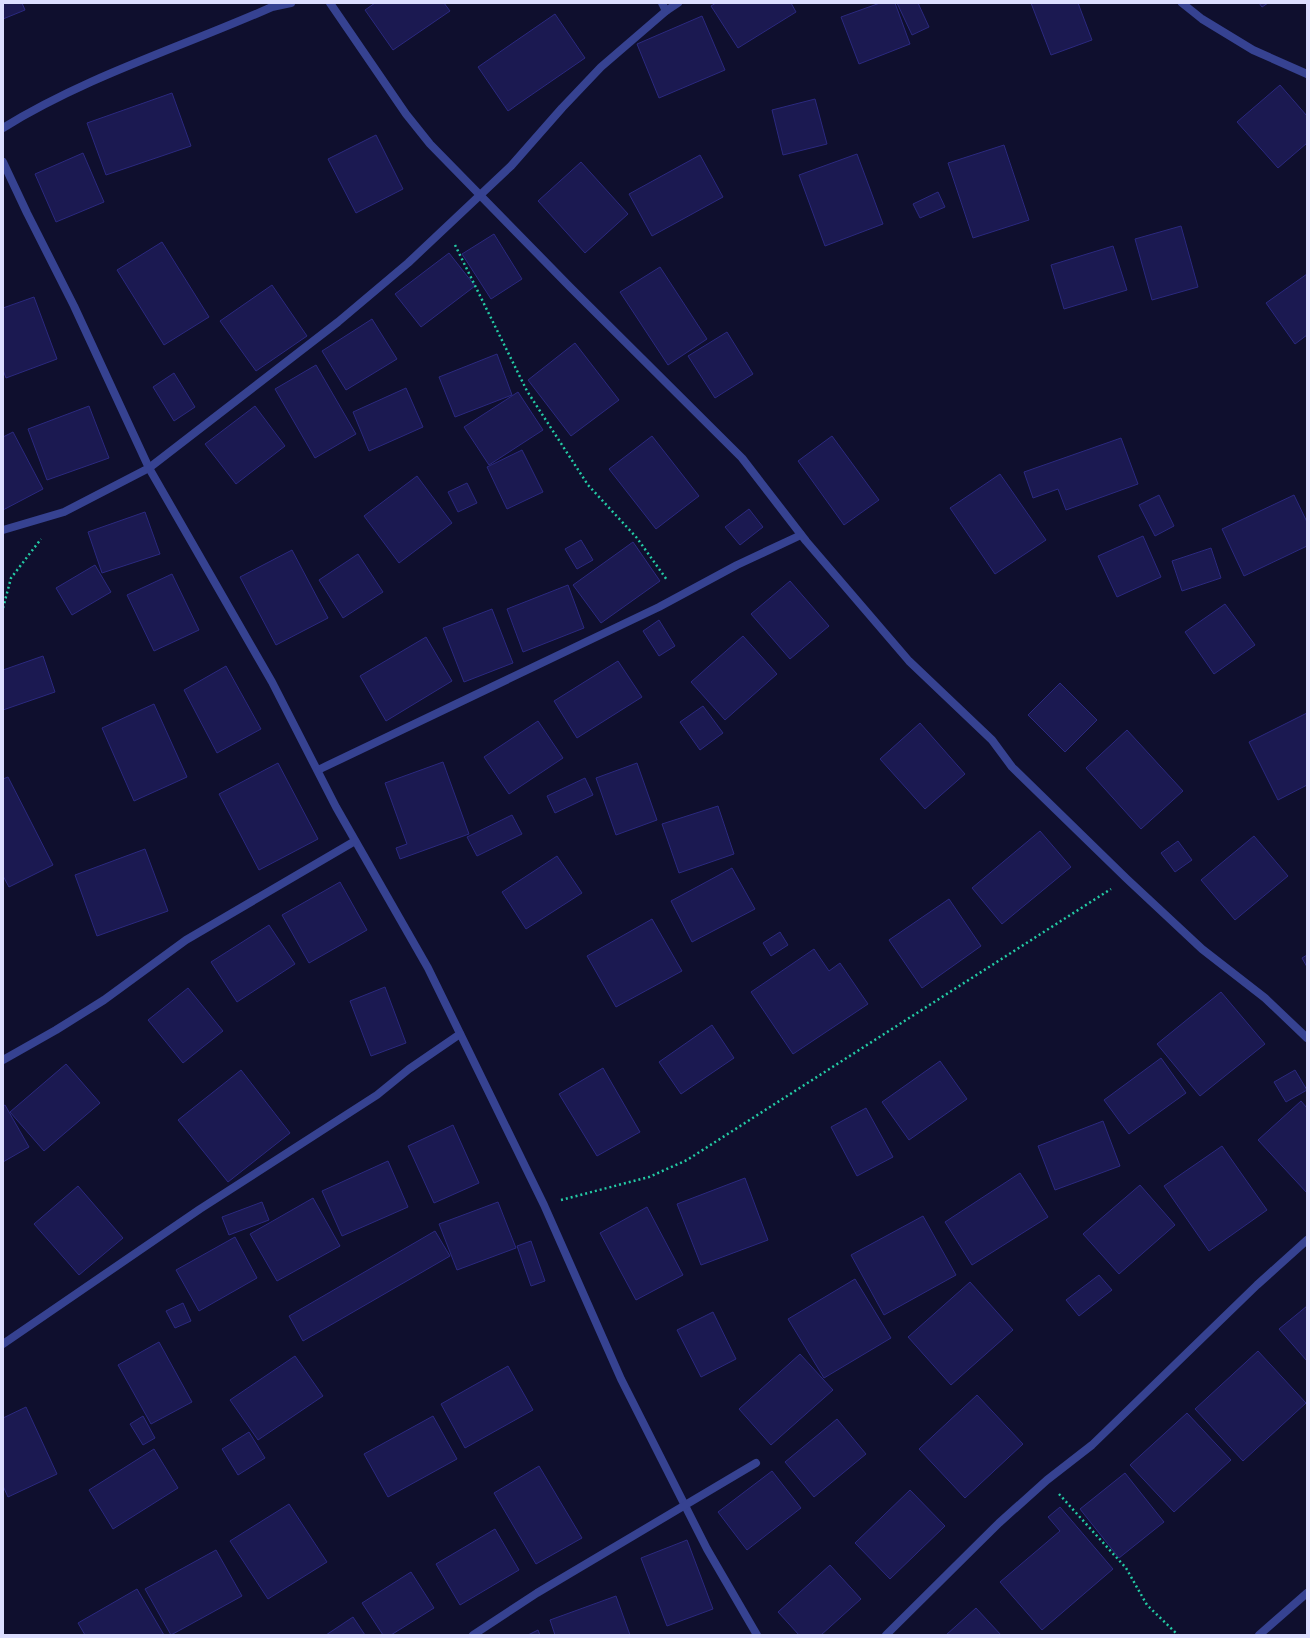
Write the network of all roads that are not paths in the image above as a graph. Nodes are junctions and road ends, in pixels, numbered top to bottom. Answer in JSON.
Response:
{"nodes":[{"id":1,"x":291,"y":3,"type":"edge"},
{"id":2,"x":330,"y":3,"type":"edge"},
{"id":3,"x":662,"y":3,"type":"edge"},
{"id":4,"x":678,"y":3,"type":"edge"},
{"id":5,"x":1182,"y":3,"type":"edge"},
{"id":6,"x":666,"y":11,"type":"junction"},
{"id":7,"x":1307,"y":74,"type":"edge"},
{"id":8,"x":3,"y":128,"type":"edge"},
{"id":9,"x":3,"y":162,"type":"edge"},
{"id":10,"x":480,"y":194,"type":"junction"},
{"id":11,"x":149,"y":468,"type":"junction"},
{"id":12,"x":3,"y":530,"type":"edge"},
{"id":13,"x":801,"y":534,"type":"junction"},
{"id":14,"x":318,"y":770,"type":"junction"},
{"id":15,"x":355,"y":841,"type":"junction"},
{"id":16,"x":460,"y":1034,"type":"junction"},
{"id":17,"x":1307,"y":1038,"type":"edge"},
{"id":18,"x":3,"y":1060,"type":"edge"},
{"id":19,"x":1307,"y":1240,"type":"edge"},
{"id":20,"x":3,"y":1344,"type":"edge"},
{"id":21,"x":756,"y":1463,"type":"dead end"},
{"id":22,"x":686,"y":1505,"type":"junction"},
{"id":23,"x":1307,"y":1593,"type":"edge"},
{"id":24,"x":473,"y":1635,"type":"edge"},
{"id":25,"x":756,"y":1635,"type":"edge"},
{"id":26,"x":886,"y":1635,"type":"edge"},
{"id":27,"x":1259,"y":1635,"type":"edge"}],
"edges":[{"from":1,"to":8,"type":"street"},
{"from":2,"to":10,"type":"street"},
{"from":3,"to":6,"type":"street"},
{"from":4,"to":6,"type":"street"},
{"from":5,"to":7,"type":"street"},
{"from":6,"to":10,"type":"street"},
{"from":9,"to":11,"type":"street"},
{"from":10,"to":11,"type":"street"},
{"from":10,"to":13,"type":"street"},
{"from":11,"to":12,"type":"street"},
{"from":11,"to":14,"type":"street"},
{"from":13,"to":14,"type":"street"},
{"from":13,"to":17,"type":"street"},
{"from":14,"to":15,"type":"street"},
{"from":15,"to":16,"type":"street"},
{"from":15,"to":18,"type":"street"},
{"from":16,"to":20,"type":"street"},
{"from":16,"to":22,"type":"street"},
{"from":19,"to":26,"type":"street"},
{"from":21,"to":22,"type":"street"},
{"from":22,"to":24,"type":"street"},
{"from":22,"to":25,"type":"street"},
{"from":23,"to":27,"type":"street"}]}
